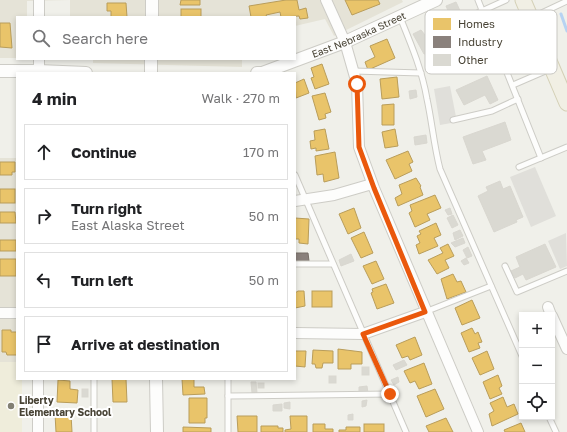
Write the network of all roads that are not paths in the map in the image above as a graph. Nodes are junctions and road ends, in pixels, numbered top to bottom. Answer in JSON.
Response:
{"nodes":[{"id":1,"x":39,"y":0,"type":"edge"},
{"id":2,"x":152,"y":0,"type":"edge"},
{"id":3,"x":326,"y":0,"type":"edge"},
{"id":4,"x":436,"y":0,"type":"edge"},
{"id":5,"x":478,"y":0,"type":"edge"},
{"id":6,"x":506,"y":0,"type":"edge"},
{"id":7,"x":523,"y":0,"type":"edge"},
{"id":8,"x":567,"y":1,"type":"edge"},
{"id":9,"x":482,"y":10,"type":"edge"},
{"id":10,"x":484,"y":10,"type":"edge"},
{"id":11,"x":527,"y":10,"type":"edge"},
{"id":12,"x":548,"y":10,"type":"edge"},
{"id":13,"x":39,"y":16,"type":"edge"},
{"id":14,"x":152,"y":16,"type":"edge"},
{"id":15,"x":400,"y":17,"type":"junction"},
{"id":16,"x":345,"y":42,"type":"junction"},
{"id":17,"x":151,"y":60,"type":"edge"},
{"id":18,"x":39,"y":68,"type":"edge"},
{"id":19,"x":285,"y":69,"type":"edge"},
{"id":20,"x":0,"y":71,"type":"edge"},
{"id":21,"x":77,"y":72,"type":"edge"},
{"id":22,"x":151,"y":72,"type":"edge"},
{"id":23,"x":268,"y":72,"type":"edge"},
{"id":24,"x":354,"y":72,"type":"junction"},
{"id":25,"x":421,"y":73,"type":"junction"},
{"id":26,"x":509,"y":74,"type":"edge"},
{"id":27,"x":538,"y":74,"type":"edge"},
{"id":28,"x":555,"y":74,"type":"edge"},
{"id":29,"x":513,"y":85,"type":"junction"},
{"id":30,"x":518,"y":99,"type":"junction"},
{"id":31,"x":567,"y":103,"type":"edge"},
{"id":32,"x":453,"y":120,"type":"dead end"},
{"id":33,"x":567,"y":147,"type":"edge"},
{"id":34,"x":541,"y":158,"type":"junction"},
{"id":35,"x":519,"y":167,"type":"dead end"},
{"id":36,"x":296,"y":177,"type":"edge"},
{"id":37,"x":372,"y":184,"type":"junction"},
{"id":38,"x":306,"y":200,"type":"junction"},
{"id":39,"x":296,"y":201,"type":"edge"},
{"id":40,"x":296,"y":264,"type":"edge"},
{"id":41,"x":333,"y":264,"type":"junction"},
{"id":42,"x":505,"y":266,"type":"dead end"},
{"id":43,"x":567,"y":271,"type":"edge"},
{"id":44,"x":491,"y":286,"type":"junction"},
{"id":45,"x":425,"y":312,"type":"junction"},
{"id":46,"x":0,"y":313,"type":"edge"},
{"id":47,"x":16,"y":314,"type":"edge"},
{"id":48,"x":555,"y":324,"type":"edge"},
{"id":49,"x":296,"y":333,"type":"edge"},
{"id":50,"x":363,"y":334,"type":"junction"},
{"id":51,"x":519,"y":349,"type":"edge"},
{"id":52,"x":567,"y":349,"type":"edge"},
{"id":53,"x":38,"y":380,"type":"edge"},
{"id":54,"x":94,"y":380,"type":"edge"},
{"id":55,"x":156,"y":380,"type":"edge"},
{"id":56,"x":228,"y":380,"type":"edge"},
{"id":57,"x":390,"y":394,"type":"junction"},
{"id":58,"x":228,"y":396,"type":"junction"},
{"id":59,"x":550,"y":420,"type":"edge"},
{"id":60,"x":38,"y":432,"type":"edge"},
{"id":61,"x":94,"y":432,"type":"edge"},
{"id":62,"x":157,"y":432,"type":"edge"},
{"id":63,"x":228,"y":432,"type":"edge"},
{"id":64,"x":406,"y":432,"type":"edge"},
{"id":65,"x":478,"y":432,"type":"edge"},
{"id":66,"x":556,"y":432,"type":"edge"}],
"edges":[{"from":1,"to":13,"type":"street"},
{"from":2,"to":14,"type":"street"},
{"from":3,"to":16,"type":"street"},
{"from":4,"to":15,"type":"street","name":"East Nebraska Street"},
{"from":5,"to":9,"type":"lane"},
{"from":6,"to":10,"type":"lane"},
{"from":7,"to":11,"type":"main road"},
{"from":8,"to":12,"type":"lane"},
{"from":15,"to":16,"type":"street","name":"East Nebraska Street"},
{"from":15,"to":25,"type":"lane"},
{"from":16,"to":19,"type":"street","name":"East Nebraska Street"},
{"from":16,"to":24,"type":"street"},
{"from":17,"to":22,"type":"street"},
{"from":18,"to":20,"type":"street"},
{"from":18,"to":21,"type":"street"},
{"from":19,"to":23,"type":"street","name":"East Nebraska Street"},
{"from":24,"to":25,"type":"lane"},
{"from":24,"to":37,"type":"street"},
{"from":25,"to":44,"type":"lane"},
{"from":26,"to":29,"type":"lane"},
{"from":27,"to":29,"type":"lane"},
{"from":28,"to":31,"type":"main road"},
{"from":29,"to":30,"type":"lane"},
{"from":30,"to":32,"type":"lane"},
{"from":30,"to":34,"type":"lane"},
{"from":33,"to":34,"type":"lane"},
{"from":34,"to":35,"type":"lane"},
{"from":36,"to":38,"type":"lane"},
{"from":37,"to":38,"type":"street"},
{"from":37,"to":45,"type":"street"},
{"from":38,"to":39,"type":"street"},
{"from":38,"to":41,"type":"lane"},
{"from":40,"to":41,"type":"lane"},
{"from":41,"to":50,"type":"lane"},
{"from":42,"to":43,"type":"lane"},
{"from":44,"to":45,"type":"lane"},
{"from":44,"to":51,"type":"lane"},
{"from":45,"to":50,"type":"street"},
{"from":45,"to":65,"type":"street"},
{"from":46,"to":47,"type":"street"},
{"from":48,"to":52,"type":"street"},
{"from":49,"to":50,"type":"street"},
{"from":50,"to":57,"type":"lane"},
{"from":53,"to":60,"type":"street"},
{"from":54,"to":61,"type":"lane"},
{"from":55,"to":62,"type":"street"},
{"from":56,"to":58,"type":"lane"},
{"from":57,"to":58,"type":"lane"},
{"from":57,"to":64,"type":"lane"},
{"from":58,"to":63,"type":"lane"},
{"from":59,"to":66,"type":"lane"}]}
